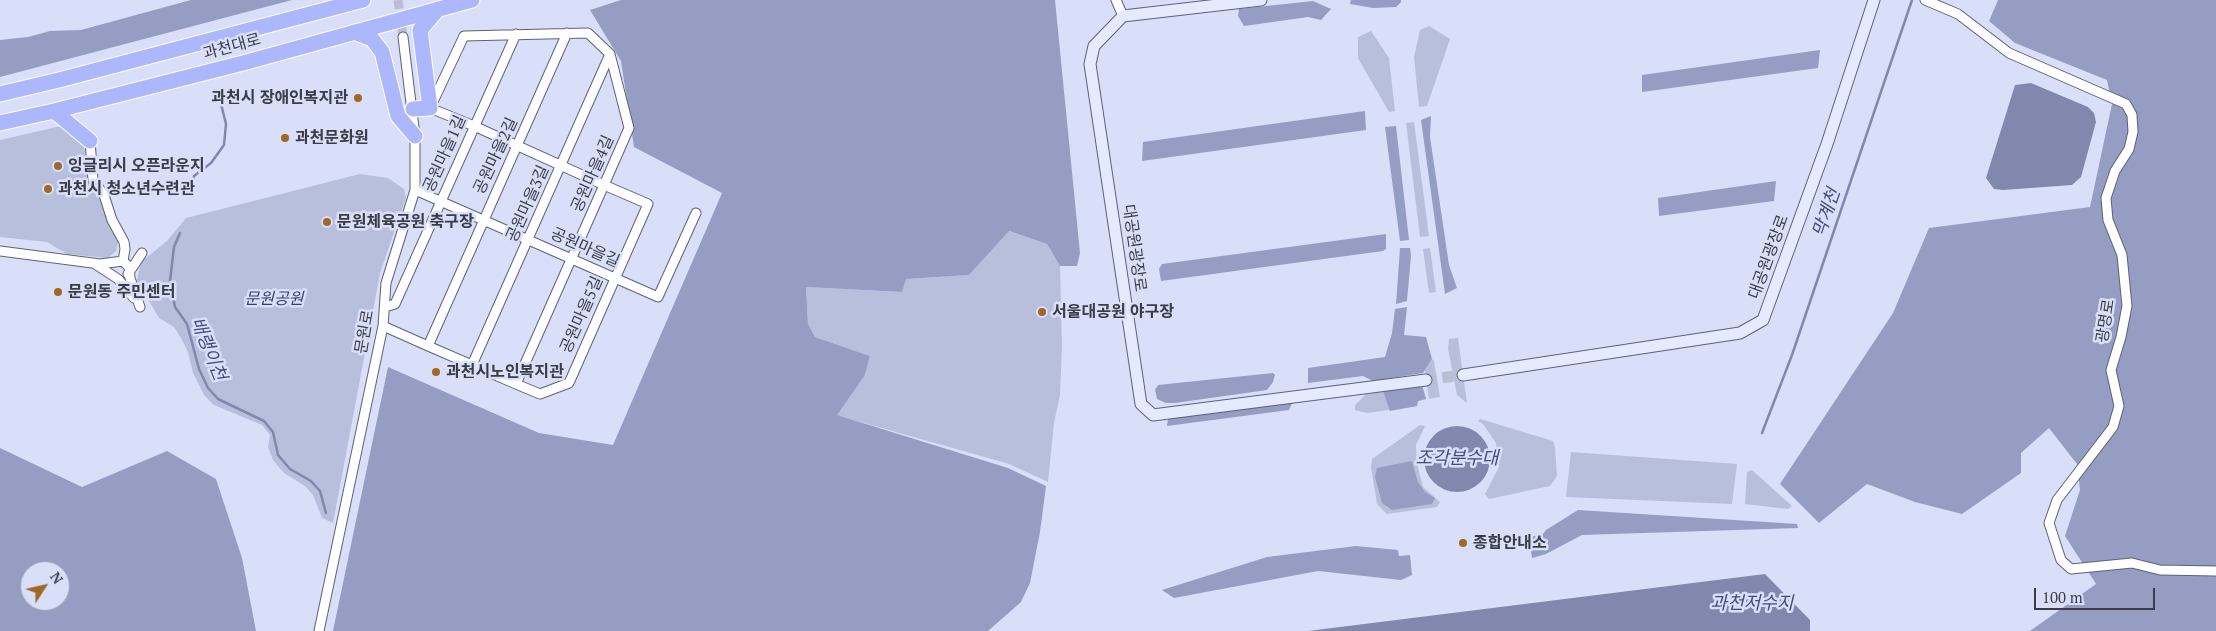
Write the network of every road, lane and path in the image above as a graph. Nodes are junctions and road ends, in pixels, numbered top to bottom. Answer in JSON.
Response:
{"nodes":[{"id":1,"x":363,"y":0,"type":"edge"},
{"id":2,"x":472,"y":0,"type":"edge"},
{"id":3,"x":1116,"y":0,"type":"edge"},
{"id":4,"x":1261,"y":0,"type":"edge"},
{"id":5,"x":1874,"y":0,"type":"edge"},
{"id":6,"x":1928,"y":1,"type":"edge"},
{"id":7,"x":1240,"y":2,"type":"edge"},
{"id":8,"x":438,"y":9,"type":"junction"},
{"id":9,"x":1123,"y":16,"type":"junction"},
{"id":10,"x":354,"y":32,"type":"junction"},
{"id":11,"x":567,"y":33,"type":"junction"},
{"id":12,"x":516,"y":34,"type":"junction"},
{"id":13,"x":403,"y":37,"type":"tunnel mouth"},
{"id":14,"x":610,"y":54,"type":"junction"},
{"id":15,"x":0,"y":94,"type":"edge"},
{"id":16,"x":430,"y":108,"type":"junction"},
{"id":17,"x":413,"y":109,"type":"junction"},
{"id":18,"x":54,"y":111,"type":"junction"},
{"id":19,"x":0,"y":123,"type":"edge"},
{"id":20,"x":474,"y":126,"type":"junction"},
{"id":21,"x":416,"y":136,"type":"junction"},
{"id":22,"x":90,"y":141,"type":"joint"},
{"id":23,"x":518,"y":146,"type":"junction"},
{"id":24,"x":561,"y":165,"type":"junction"},
{"id":25,"x":604,"y":185,"type":"junction"},
{"id":26,"x":416,"y":190,"type":"junction"},
{"id":27,"x":441,"y":201,"type":"junction"},
{"id":28,"x":696,"y":213,"type":"dead end"},
{"id":29,"x":484,"y":220,"type":"junction"},
{"id":30,"x":528,"y":240,"type":"junction"},
{"id":31,"x":0,"y":251,"type":"edge"},
{"id":32,"x":572,"y":258,"type":"junction"},
{"id":33,"x":121,"y":261,"type":"junction"},
{"id":34,"x":93,"y":263,"type":"junction"},
{"id":35,"x":129,"y":272,"type":"junction"},
{"id":36,"x":115,"y":277,"type":"junction"},
{"id":37,"x":615,"y":278,"type":"junction"},
{"id":38,"x":385,"y":307,"type":"junction"},
{"id":39,"x":383,"y":326,"type":"junction"},
{"id":40,"x":428,"y":346,"type":"junction"},
{"id":41,"x":472,"y":365,"type":"junction"},
{"id":42,"x":1463,"y":375,"type":"tunnel mouth"},
{"id":43,"x":1426,"y":380,"type":"tunnel mouth"},
{"id":44,"x":516,"y":384,"type":"junction"},
{"id":45,"x":2216,"y":571,"type":"edge"},
{"id":46,"x":319,"y":631,"type":"edge"}],
"edges":[{"from":1,"to":15,"type":"highway","name":"과천대로"},
{"from":2,"to":8,"type":"highway","name":"과천대로"},
{"from":3,"to":9,"type":"street"},
{"from":4,"to":7,"type":"street"},
{"from":5,"to":42,"type":"street","name":"대공원광장로"},
{"from":6,"to":45,"type":"street","name":"광명로"},
{"from":7,"to":9,"type":"street"},
{"from":8,"to":10,"type":"highway","name":"과천대로"},
{"from":8,"to":16,"type":"highway"},
{"from":9,"to":43,"type":"street","name":"대공원광장로"},
{"from":10,"to":18,"type":"highway","name":"과천대로"},
{"from":10,"to":21,"type":"highway"},
{"from":11,"to":12,"type":"street"},
{"from":11,"to":14,"type":"street"},
{"from":11,"to":23,"type":"street","name":"공원마을2길"},
{"from":12,"to":16,"type":"street"},
{"from":12,"to":20,"type":"street","name":"공원마을1길"},
{"from":13,"to":17,"type":"street","name":"문원로"},
{"from":14,"to":24,"type":"street","name":"공원마을3길"},
{"from":14,"to":25,"type":"street","name":"공원마을4길"},
{"from":16,"to":17,"type":"highway"},
{"from":16,"to":20,"type":"street"},
{"from":17,"to":21,"type":"street","name":"문원로"},
{"from":18,"to":19,"type":"highway","name":"과천대로"},
{"from":18,"to":22,"type":"highway"},
{"from":20,"to":23,"type":"street"},
{"from":20,"to":27,"type":"street","name":"공원마을1길"},
{"from":21,"to":26,"type":"street","name":"문원로"},
{"from":22,"to":33,"type":"street"},
{"from":23,"to":24,"type":"street"},
{"from":23,"to":29,"type":"street","name":"공원마을2길"},
{"from":24,"to":25,"type":"street"},
{"from":24,"to":30,"type":"street","name":"공원마을3길"},
{"from":25,"to":32,"type":"street","name":"공원마을4길"},
{"from":25,"to":37,"type":"street","name":"공원마을5길"},
{"from":26,"to":27,"type":"street","name":"공원마을길"},
{"from":26,"to":38,"type":"street","name":"문원로"},
{"from":27,"to":29,"type":"street","name":"공원마을길"},
{"from":27,"to":38,"type":"street","name":"공원마을1길"},
{"from":28,"to":37,"type":"street","name":"공원마을길"},
{"from":29,"to":30,"type":"street","name":"공원마을길"},
{"from":29,"to":40,"type":"street","name":"공원마을2길"},
{"from":30,"to":32,"type":"street","name":"공원마을길"},
{"from":30,"to":41,"type":"street","name":"공원마을3길"},
{"from":31,"to":34,"type":"street"},
{"from":32,"to":37,"type":"street","name":"공원마을길"},
{"from":32,"to":44,"type":"street","name":"공원마을4길"},
{"from":33,"to":34,"type":"street"},
{"from":33,"to":35,"type":"street"},
{"from":33,"to":35,"type":"street"},
{"from":33,"to":36,"type":"street"},
{"from":34,"to":36,"type":"street"},
{"from":35,"to":36,"type":"street"},
{"from":35,"to":36,"type":"street"},
{"from":37,"to":44,"type":"street","name":"공원마을5길"},
{"from":38,"to":39,"type":"street","name":"문원로"},
{"from":39,"to":40,"type":"street"},
{"from":39,"to":46,"type":"street","name":"문원로"},
{"from":40,"to":41,"type":"street"},
{"from":41,"to":44,"type":"street"}]}
